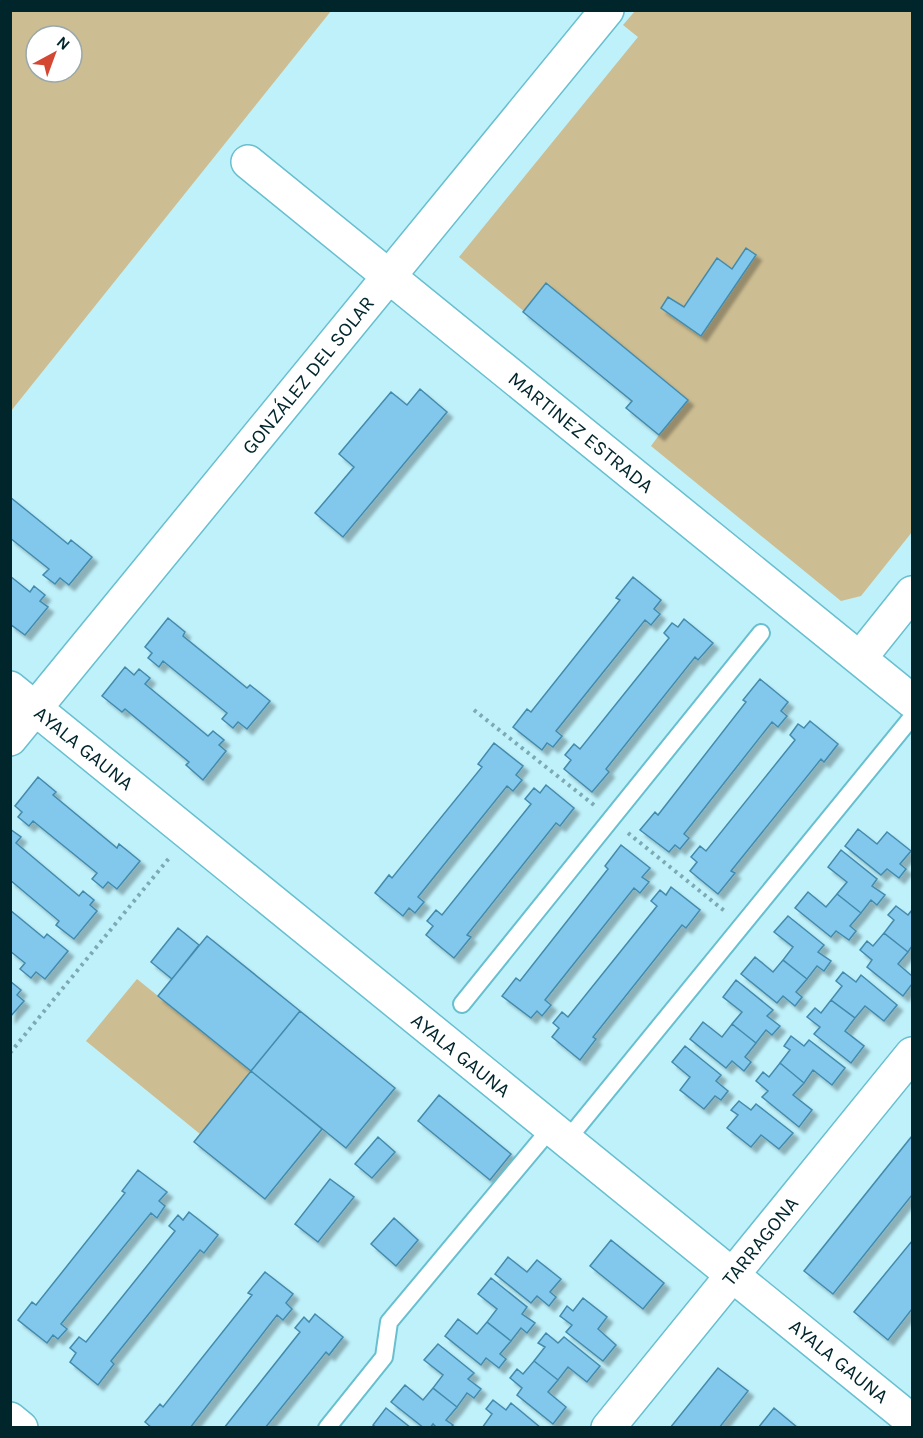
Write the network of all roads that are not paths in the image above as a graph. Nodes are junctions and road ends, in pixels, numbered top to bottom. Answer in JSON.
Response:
{"nodes":[{"id":1,"x":607,"y":10,"type":"edge"},
{"id":2,"x":248,"y":162,"type":"dead end"},
{"id":3,"x":389,"y":276,"type":"junction"},
{"id":4,"x":912,"y":593,"type":"edge"},
{"id":5,"x":760,"y":633,"type":"dead end"},
{"id":6,"x":860,"y":658,"type":"junction"},
{"id":7,"x":23,"y":698,"type":"edge"},
{"id":8,"x":912,"y":701,"type":"edge"},
{"id":9,"x":912,"y":717,"type":"edge"},
{"id":10,"x":10,"y":739,"type":"edge"},
{"id":11,"x":462,"y":1004,"type":"dead end"},
{"id":12,"x":912,"y":1054,"type":"edge"},
{"id":13,"x":559,"y":1134,"type":"junction"},
{"id":14,"x":733,"y":1275,"type":"junction"},
{"id":15,"x":10,"y":1419,"type":"edge"},
{"id":16,"x":912,"y":1421,"type":"edge"},
{"id":17,"x":21,"y":1428,"type":"edge"},
{"id":18,"x":327,"y":1428,"type":"edge"},
{"id":19,"x":608,"y":1428,"type":"edge"}],
"edges":[{"from":1,"to":3,"type":"street","name":"GONZÁLEZ DEL SOLAR"},
{"from":2,"to":3,"type":"street","name":"MARTINEZ ESTRADA"},
{"from":3,"to":6,"type":"street","name":"MARTINEZ ESTRADA"},
{"from":3,"to":7,"type":"street","name":"GONZÁLEZ DEL SOLAR"},
{"from":4,"to":6,"type":"street"},
{"from":5,"to":11,"type":"lane"},
{"from":6,"to":8,"type":"street","name":"MARTINEZ ESTRADA"},
{"from":7,"to":10,"type":"street","name":"GONZÁLEZ DEL SOLAR"},
{"from":7,"to":13,"type":"street","name":"AYALA GAUNA"},
{"from":9,"to":13,"type":"lane"},
{"from":12,"to":14,"type":"street","name":"TARRAGONA"},
{"from":13,"to":14,"type":"street","name":"AYALA GAUNA"},
{"from":13,"to":18,"type":"lane"},
{"from":14,"to":16,"type":"street","name":"AYALA GAUNA"},
{"from":14,"to":19,"type":"street","name":"TARRAGONA"},
{"from":15,"to":17,"type":"street"}]}
